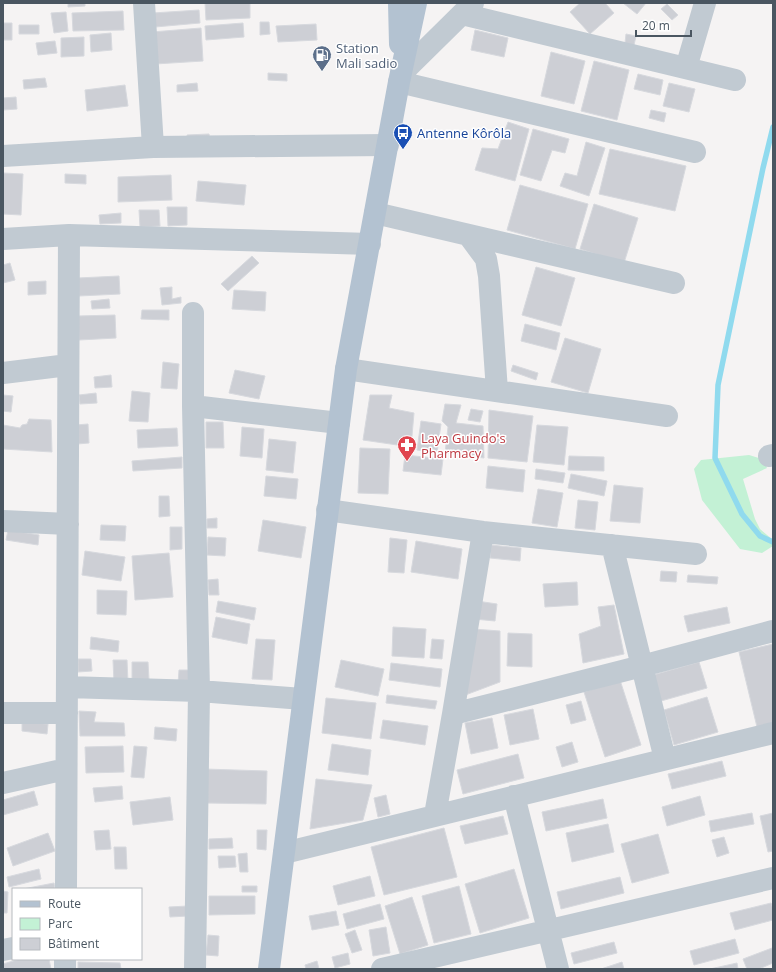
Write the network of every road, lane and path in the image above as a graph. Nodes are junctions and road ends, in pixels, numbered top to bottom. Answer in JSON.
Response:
{"nodes":[{"id":1,"x":144,"y":3,"type":"edge"},
{"id":2,"x":399,"y":3,"type":"edge"},
{"id":3,"x":416,"y":3,"type":"edge"},
{"id":4,"x":705,"y":3,"type":"edge"},
{"id":5,"x":468,"y":9,"type":"edge"},
{"id":6,"x":686,"y":68,"type":"junction"},
{"id":7,"x":400,"y":78,"type":"junction"},
{"id":8,"x":735,"y":80,"type":"dead end"},
{"id":9,"x":388,"y":145,"type":"junction"},
{"id":10,"x":153,"y":147,"type":"junction"},
{"id":11,"x":695,"y":152,"type":"dead end"},
{"id":12,"x":3,"y":156,"type":"edge"},
{"id":13,"x":375,"y":213,"type":"junction"},
{"id":14,"x":69,"y":235,"type":"junction"},
{"id":15,"x":469,"y":236,"type":"junction"},
{"id":16,"x":3,"y":239,"type":"edge"},
{"id":17,"x":370,"y":244,"type":"junction"},
{"id":18,"x":674,"y":283,"type":"dead end"},
{"id":19,"x":193,"y":313,"type":"dead end"},
{"id":20,"x":68,"y":365,"type":"junction"},
{"id":21,"x":346,"y":369,"type":"junction"},
{"id":22,"x":3,"y":373,"type":"edge"},
{"id":23,"x":497,"y":391,"type":"junction"},
{"id":24,"x":193,"y":406,"type":"junction"},
{"id":25,"x":667,"y":416,"type":"dead end"},
{"id":26,"x":339,"y":424,"type":"junction"},
{"id":27,"x":327,"y":510,"type":"junction"},
{"id":28,"x":3,"y":522,"type":"edge"},
{"id":29,"x":68,"y":524,"type":"junction"},
{"id":30,"x":483,"y":532,"type":"junction"},
{"id":31,"x":612,"y":545,"type":"junction"},
{"id":32,"x":696,"y":554,"type":"dead end"},
{"id":33,"x":773,"y":631,"type":"edge"},
{"id":34,"x":642,"y":666,"type":"junction"},
{"id":35,"x":67,"y":687,"type":"junction"},
{"id":36,"x":199,"y":691,"type":"junction"},
{"id":37,"x":304,"y":699,"type":"junction"},
{"id":38,"x":3,"y":713,"type":"edge"},
{"id":39,"x":67,"y":714,"type":"junction"},
{"id":40,"x":453,"y":714,"type":"junction"},
{"id":41,"x":773,"y":733,"type":"edge"},
{"id":42,"x":665,"y":759,"type":"junction"},
{"id":43,"x":66,"y":769,"type":"junction"},
{"id":44,"x":3,"y":783,"type":"edge"},
{"id":45,"x":514,"y":796,"type":"junction"},
{"id":46,"x":435,"y":815,"type":"junction"},
{"id":47,"x":284,"y":852,"type":"junction"},
{"id":48,"x":773,"y":878,"type":"edge"},
{"id":49,"x":66,"y":888,"type":"edge"},
{"id":50,"x":548,"y":930,"type":"junction"},
{"id":51,"x":195,"y":969,"type":"edge"},
{"id":52,"x":269,"y":969,"type":"edge"},
{"id":53,"x":382,"y":969,"type":"edge"},
{"id":54,"x":558,"y":969,"type":"edge"}],
"edges":[{"from":1,"to":10,"type":"street"},
{"from":2,"to":7,"type":"main road"},
{"from":3,"to":7,"type":"main road"},
{"from":4,"to":6,"type":"street"},
{"from":5,"to":6,"type":"street"},
{"from":5,"to":7,"type":"street"},
{"from":6,"to":8,"type":"street"},
{"from":7,"to":9,"type":"main road"},
{"from":7,"to":11,"type":"street"},
{"from":9,"to":10,"type":"street"},
{"from":9,"to":13,"type":"main road"},
{"from":10,"to":12,"type":"street"},
{"from":13,"to":15,"type":"street"},
{"from":13,"to":17,"type":"main road"},
{"from":14,"to":16,"type":"street"},
{"from":14,"to":17,"type":"street"},
{"from":14,"to":20,"type":"street"},
{"from":15,"to":18,"type":"street"},
{"from":15,"to":23,"type":"street"},
{"from":17,"to":21,"type":"main road"},
{"from":19,"to":24,"type":"street"},
{"from":20,"to":22,"type":"street"},
{"from":20,"to":29,"type":"street"},
{"from":21,"to":23,"type":"street"},
{"from":21,"to":26,"type":"main road"},
{"from":23,"to":25,"type":"street"},
{"from":24,"to":26,"type":"street"},
{"from":24,"to":36,"type":"street"},
{"from":26,"to":27,"type":"main road"},
{"from":27,"to":30,"type":"street"},
{"from":27,"to":37,"type":"main road"},
{"from":28,"to":29,"type":"street"},
{"from":29,"to":35,"type":"street"},
{"from":30,"to":31,"type":"street"},
{"from":30,"to":40,"type":"street"},
{"from":31,"to":32,"type":"street"},
{"from":31,"to":34,"type":"street"},
{"from":33,"to":34,"type":"street"},
{"from":34,"to":40,"type":"street"},
{"from":34,"to":42,"type":"street"},
{"from":35,"to":36,"type":"street"},
{"from":35,"to":39,"type":"street"},
{"from":36,"to":37,"type":"street"},
{"from":36,"to":51,"type":"street"},
{"from":37,"to":47,"type":"main road"},
{"from":38,"to":39,"type":"street"},
{"from":39,"to":43,"type":"street"},
{"from":40,"to":46,"type":"street"},
{"from":41,"to":42,"type":"street"},
{"from":42,"to":45,"type":"street"},
{"from":43,"to":44,"type":"street"},
{"from":43,"to":49,"type":"street"},
{"from":45,"to":46,"type":"street"},
{"from":45,"to":50,"type":"street"},
{"from":46,"to":47,"type":"street"},
{"from":47,"to":52,"type":"main road"},
{"from":48,"to":50,"type":"street"},
{"from":50,"to":53,"type":"street"},
{"from":50,"to":54,"type":"street"}]}
